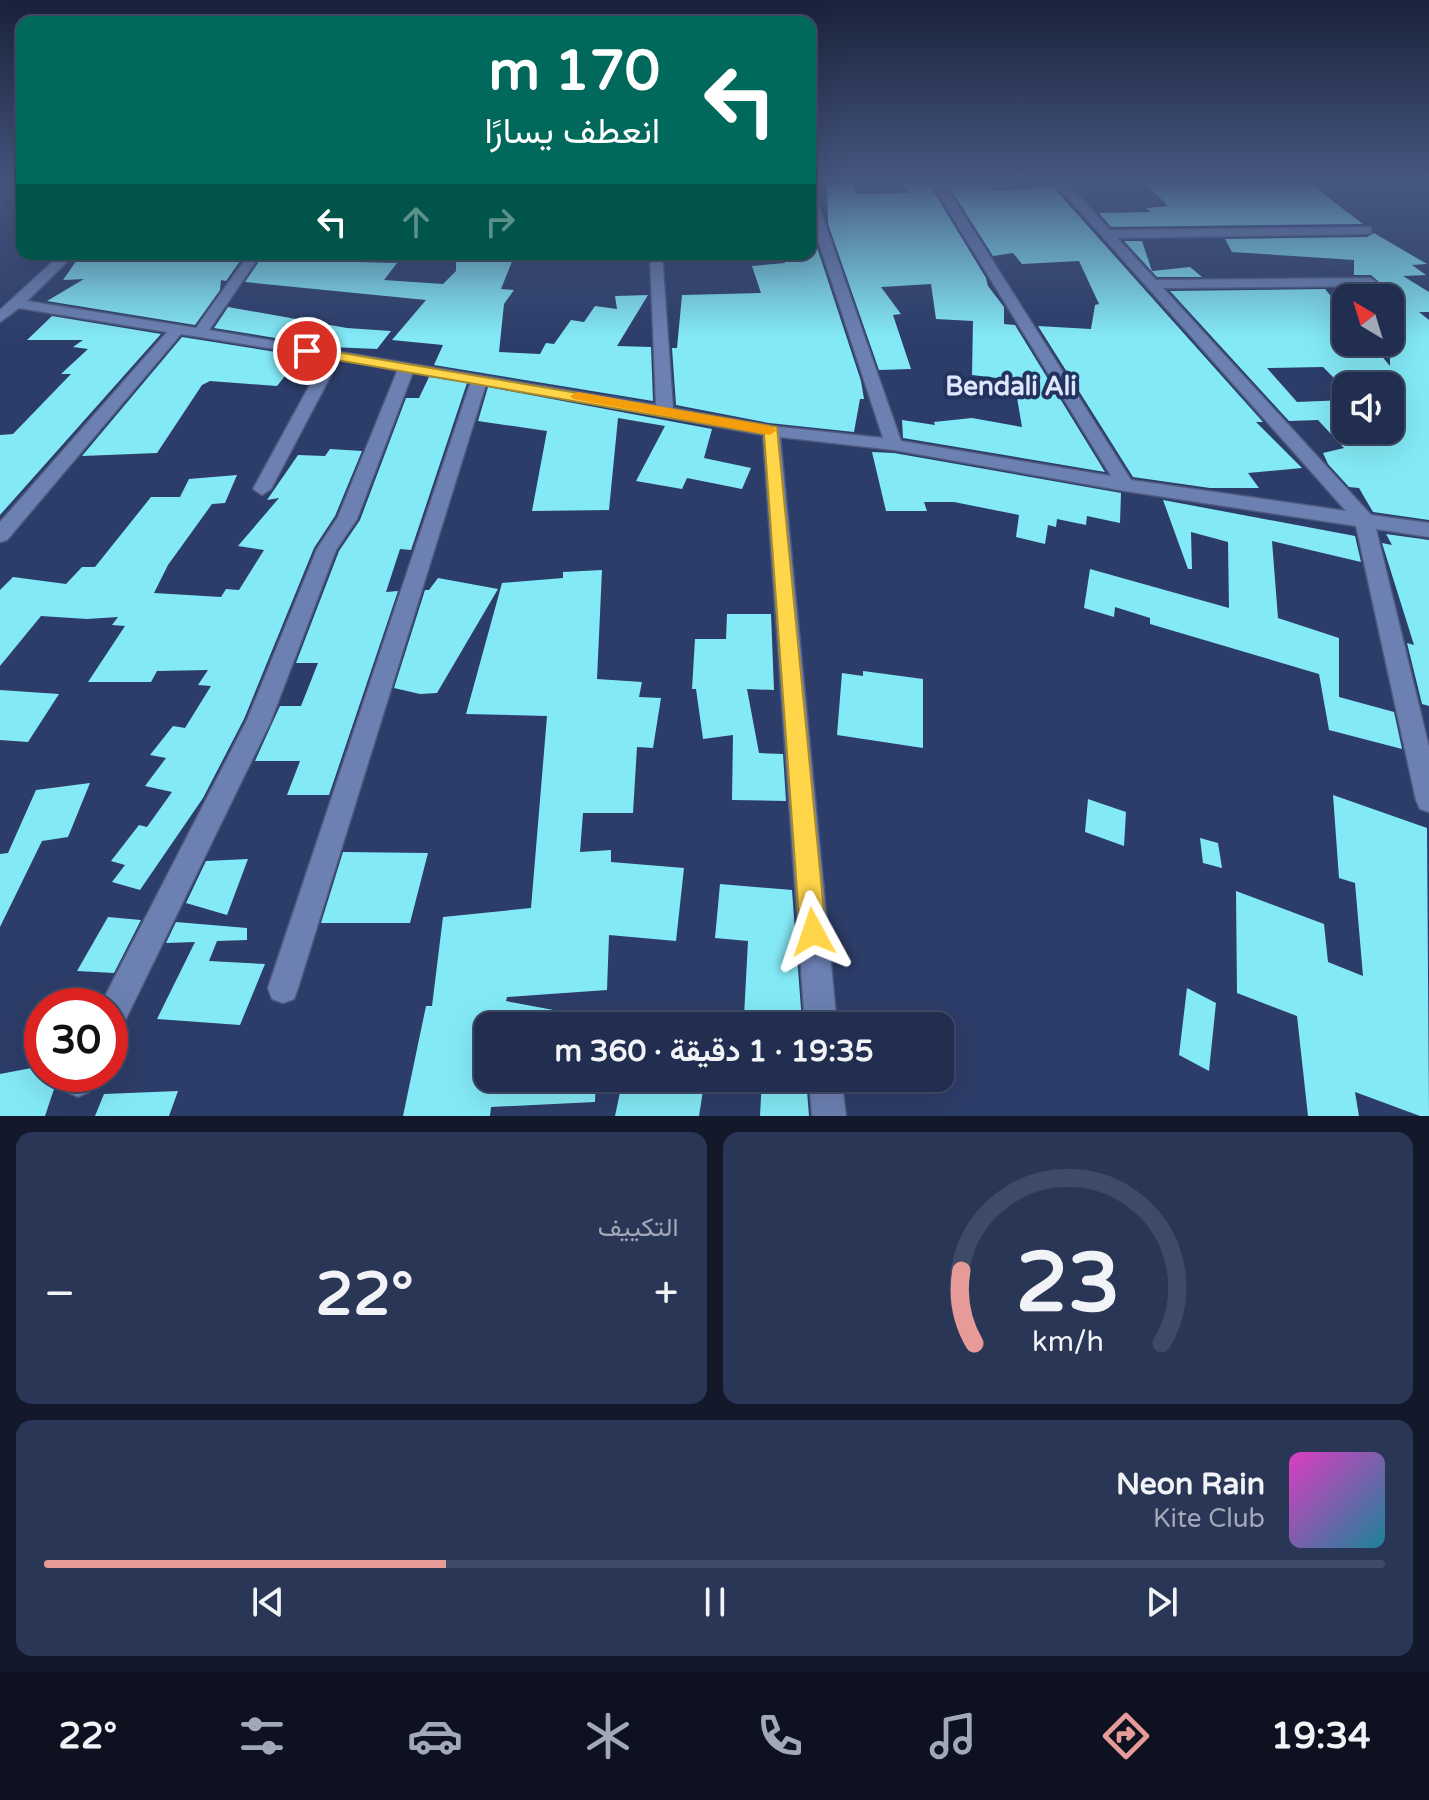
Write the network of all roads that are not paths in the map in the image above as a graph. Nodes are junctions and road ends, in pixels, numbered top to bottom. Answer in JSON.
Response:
{"nodes":[{"id":1,"x":822,"y":234,"type":"edge"},
{"id":2,"x":969,"y":234,"type":"edge"},
{"id":3,"x":1105,"y":234,"type":"edge"},
{"id":4,"x":63,"y":260,"type":"edge"},
{"id":5,"x":251,"y":260,"type":"edge"},
{"id":6,"x":656,"y":260,"type":"edge"},
{"id":7,"x":1370,"y":282,"type":"dead end"},
{"id":8,"x":1154,"y":284,"type":"junction"},
{"id":9,"x":16,"y":303,"type":"junction"},
{"id":10,"x":0,"y":318,"type":"edge"},
{"id":11,"x":177,"y":330,"type":"junction"},
{"id":12,"x":199,"y":334,"type":"junction"},
{"id":13,"x":334,"y":355,"type":"junction"},
{"id":14,"x":407,"y":367,"type":"junction"},
{"id":15,"x":480,"y":378,"type":"junction"},
{"id":16,"x":665,"y":412,"type":"junction"},
{"id":17,"x":771,"y":431,"type":"junction"},
{"id":18,"x":894,"y":445,"type":"junction"},
{"id":19,"x":1125,"y":485,"type":"junction"},
{"id":20,"x":262,"y":489,"type":"dead end"},
{"id":21,"x":1364,"y":519,"type":"junction"},
{"id":22,"x":1429,"y":530,"type":"edge"},
{"id":23,"x":0,"y":535,"type":"edge"},
{"id":24,"x":1429,"y":800,"type":"edge"},
{"id":25,"x":125,"y":988,"type":"edge"},
{"id":26,"x":283,"y":988,"type":"dead end"},
{"id":27,"x":820,"y":1012,"type":"edge"},
{"id":28,"x":826,"y":1092,"type":"edge"},
{"id":29,"x":829,"y":1116,"type":"edge"}],
"edges":[{"from":1,"to":18,"type":"street"},
{"from":2,"to":19,"type":"street"},
{"from":3,"to":8,"type":"street"},
{"from":4,"to":9,"type":"street"},
{"from":5,"to":12,"type":"street"},
{"from":6,"to":16,"type":"street"},
{"from":7,"to":8,"type":"street"},
{"from":8,"to":21,"type":"street"},
{"from":9,"to":10,"type":"street"},
{"from":9,"to":11,"type":"street"},
{"from":11,"to":12,"type":"street"},
{"from":11,"to":23,"type":"street"},
{"from":12,"to":13,"type":"street"},
{"from":13,"to":14,"type":"street"},
{"from":13,"to":20,"type":"street"},
{"from":14,"to":15,"type":"street"},
{"from":14,"to":25,"type":"street"},
{"from":15,"to":16,"type":"street"},
{"from":15,"to":26,"type":"street"},
{"from":16,"to":17,"type":"street"},
{"from":17,"to":18,"type":"street"},
{"from":17,"to":27,"type":"street"},
{"from":18,"to":19,"type":"street"},
{"from":19,"to":21,"type":"street"},
{"from":21,"to":22,"type":"street"},
{"from":21,"to":24,"type":"street"},
{"from":28,"to":29,"type":"street"}]}
